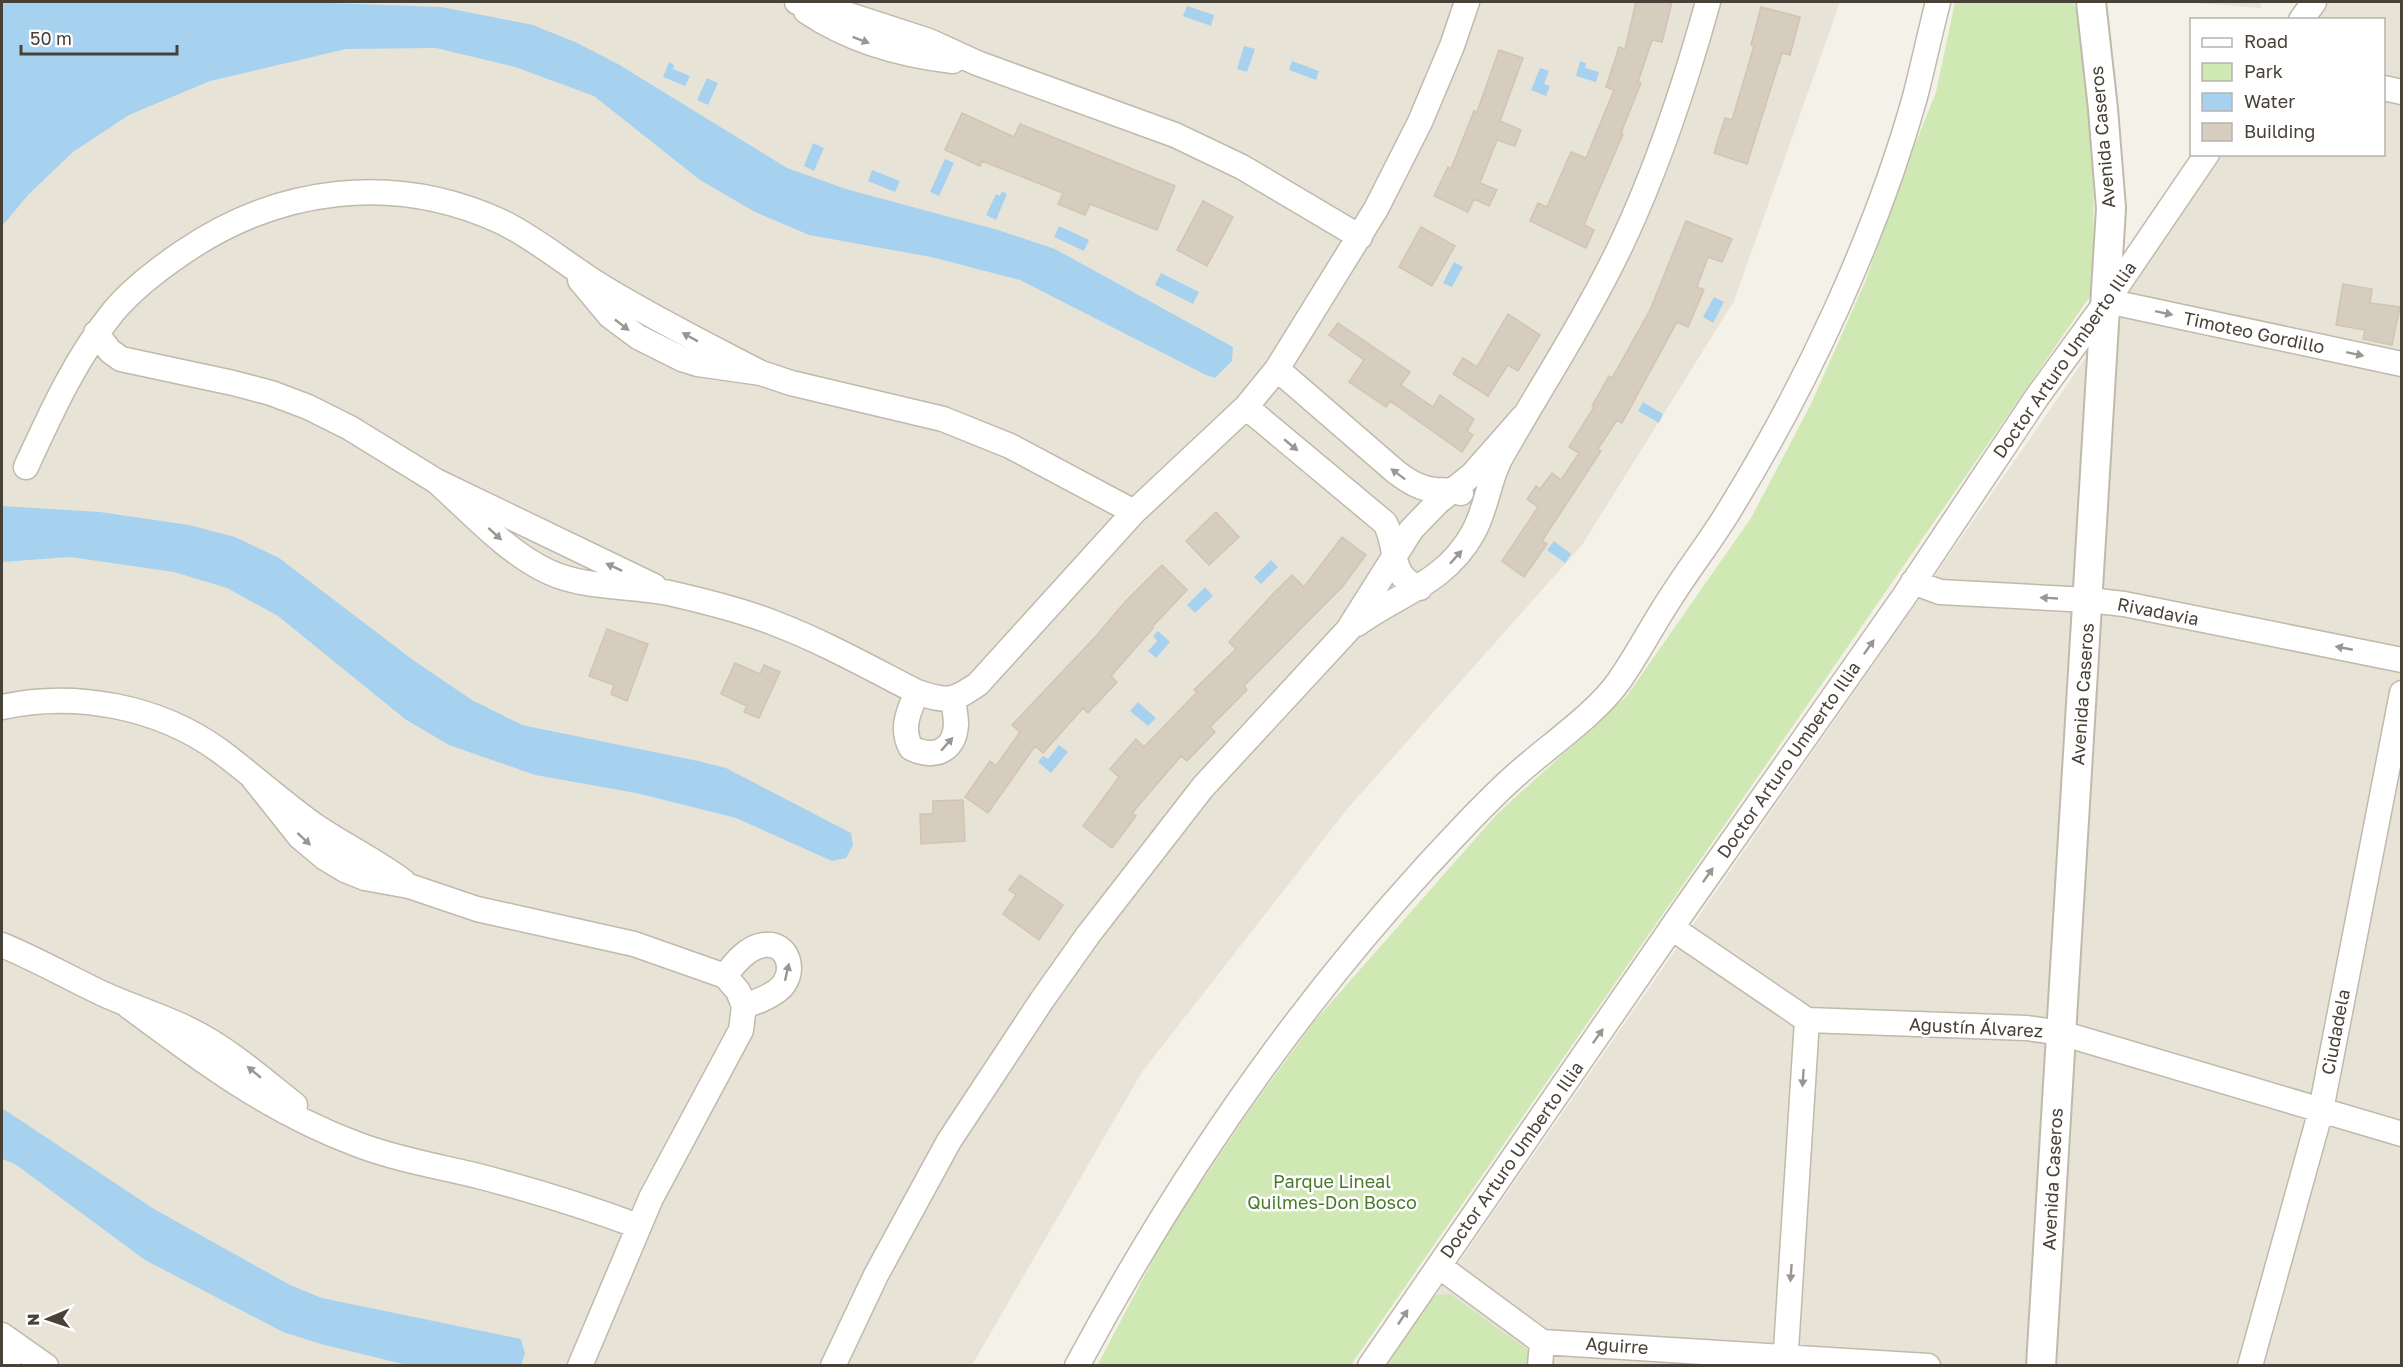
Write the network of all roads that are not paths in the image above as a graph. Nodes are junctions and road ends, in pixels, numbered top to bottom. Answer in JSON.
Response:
{"nodes":[{"id":1,"x":792,"y":2,"type":"edge"},
{"id":2,"x":797,"y":2,"type":"edge"},
{"id":3,"x":1467,"y":2,"type":"edge"},
{"id":4,"x":1707,"y":2,"type":"edge"},
{"id":5,"x":1938,"y":2,"type":"edge"},
{"id":6,"x":2314,"y":2,"type":"edge"},
{"id":7,"x":2089,"y":9,"type":"edge"},
{"id":8,"x":2302,"y":18,"type":"edge"},
{"id":9,"x":977,"y":63,"type":"junction"},
{"id":10,"x":2385,"y":88,"type":"edge"},
{"id":11,"x":2402,"y":92,"type":"edge"},
{"id":12,"x":2206,"y":156,"type":"edge"},
{"id":13,"x":1360,"y":237,"type":"junction"},
{"id":14,"x":2107,"y":301,"type":"junction"},
{"id":15,"x":96,"y":333,"type":"junction"},
{"id":16,"x":2402,"y":364,"type":"edge"},
{"id":17,"x":1277,"y":369,"type":"junction"},
{"id":18,"x":1246,"y":407,"type":"junction"},
{"id":19,"x":1523,"y":417,"type":"junction"},
{"id":20,"x":26,"y":467,"type":"dead end"},
{"id":21,"x":436,"y":481,"type":"junction"},
{"id":22,"x":1453,"y":490,"type":"junction"},
{"id":23,"x":1134,"y":512,"type":"junction"},
{"id":24,"x":1481,"y":517,"type":"junction"},
{"id":25,"x":1394,"y":556,"type":"junction"},
{"id":26,"x":1913,"y":582,"type":"junction"},
{"id":27,"x":1420,"y":588,"type":"junction"},
{"id":28,"x":667,"y":593,"type":"junction"},
{"id":29,"x":2088,"y":600,"type":"junction"},
{"id":30,"x":1348,"y":630,"type":"junction"},
{"id":31,"x":2402,"y":660,"type":"edge"},
{"id":32,"x":917,"y":692,"type":"junction"},
{"id":33,"x":2402,"y":693,"type":"edge"},
{"id":34,"x":952,"y":699,"type":"junction"},
{"id":35,"x":2,"y":707,"type":"edge"},
{"id":36,"x":1672,"y":928,"type":"junction"},
{"id":37,"x":2,"y":945,"type":"edge"},
{"id":38,"x":725,"y":976,"type":"junction"},
{"id":39,"x":744,"y":1006,"type":"junction"},
{"id":40,"x":1807,"y":1020,"type":"junction"},
{"id":41,"x":2061,"y":1034,"type":"junction"},
{"id":42,"x":2321,"y":1110,"type":"junction"},
{"id":43,"x":2402,"y":1134,"type":"edge"},
{"id":44,"x":638,"y":1226,"type":"junction"},
{"id":45,"x":1439,"y":1266,"type":"junction"},
{"id":46,"x":2,"y":1335,"type":"edge"},
{"id":47,"x":1541,"y":1354,"type":"edge"},
{"id":48,"x":2,"y":1360,"type":"edge"},
{"id":49,"x":1786,"y":1361,"type":"edge"},
{"id":50,"x":9,"y":1365,"type":"edge"},
{"id":51,"x":46,"y":1365,"type":"edge"},
{"id":52,"x":580,"y":1365,"type":"edge"},
{"id":53,"x":833,"y":1365,"type":"edge"},
{"id":54,"x":1077,"y":1365,"type":"edge"},
{"id":55,"x":1370,"y":1365,"type":"edge"},
{"id":56,"x":1929,"y":1365,"type":"edge"},
{"id":57,"x":2042,"y":1365,"type":"edge"},
{"id":58,"x":2250,"y":1365,"type":"edge"}],
"edges":[{"from":1,"to":9,"type":"street","one_way":true},
{"from":2,"to":9,"type":"street"},
{"from":3,"to":13,"type":"street"},
{"from":4,"to":19,"type":"street"},
{"from":5,"to":54,"type":"street"},
{"from":6,"to":8,"type":"street"},
{"from":7,"to":14,"type":"street","name":"Avenida Caseros"},
{"from":9,"to":13,"type":"street"},
{"from":10,"to":11,"type":"street"},
{"from":12,"to":14,"type":"street","name":"Doctor Arturo Umberto Illia"},
{"from":13,"to":17,"type":"street"},
{"from":14,"to":16,"type":"street","name":"Timoteo Gordillo","one_way":true},
{"from":14,"to":26,"type":"street","name":"Doctor Arturo Umberto Illia"},
{"from":14,"to":29,"type":"street","name":"Avenida Caseros"},
{"from":15,"to":20,"type":"street"},
{"from":15,"to":21,"type":"street"},
{"from":15,"to":23,"type":"street"},
{"from":17,"to":18,"type":"street"},
{"from":22,"to":17,"type":"street","one_way":true},
{"from":18,"to":23,"type":"street"},
{"from":18,"to":25,"type":"street","one_way":true},
{"from":19,"to":22,"type":"street"},
{"from":19,"to":24,"type":"street"},
{"from":28,"to":21,"type":"street","one_way":true},
{"from":21,"to":28,"type":"street","one_way":true},
{"from":22,"to":24,"type":"street"},
{"from":22,"to":25,"type":"street"},
{"from":23,"to":34,"type":"street"},
{"from":27,"to":24,"type":"street","one_way":true},
{"from":25,"to":27,"type":"street"},
{"from":25,"to":30,"type":"street"},
{"from":29,"to":26,"type":"street","name":"Rivadavia","one_way":true},
{"from":36,"to":26,"type":"street","name":"Doctor Arturo Umberto Illia","one_way":true},
{"from":27,"to":30,"type":"street"},
{"from":28,"to":32,"type":"street"},
{"from":31,"to":29,"type":"street","name":"Rivadavia","one_way":true},
{"from":29,"to":41,"type":"street","name":"Avenida Caseros"},
{"from":30,"to":53,"type":"street"},
{"from":32,"to":34,"type":"street"},
{"from":32,"to":34,"type":"street","one_way":true},
{"from":33,"to":42,"type":"street","name":"Ciudadela"},
{"from":35,"to":38,"type":"street"},
{"from":36,"to":40,"type":"street"},
{"from":45,"to":36,"type":"street","name":"Doctor Arturo Umberto Illia","one_way":true},
{"from":37,"to":44,"type":"street"},
{"from":38,"to":39,"type":"street"},
{"from":39,"to":38,"type":"street","one_way":true},
{"from":39,"to":44,"type":"street"},
{"from":40,"to":41,"type":"street","name":"Agustín Álvarez"},
{"from":40,"to":49,"type":"street","one_way":true},
{"from":41,"to":42,"type":"street","name":"Agustín Álvarez"},
{"from":41,"to":57,"type":"street","name":"Avenida Caseros"},
{"from":42,"to":43,"type":"street","name":"Agustín Álvarez"},
{"from":42,"to":58,"type":"street","name":"Ciudadela"},
{"from":44,"to":52,"type":"street"},
{"from":45,"to":47,"type":"street","name":"Aguirre"},
{"from":55,"to":45,"type":"street","name":"Doctor Arturo Umberto Illia","one_way":true},
{"from":46,"to":51,"type":"street"},
{"from":47,"to":49,"type":"street","name":"Aguirre"},
{"from":48,"to":50,"type":"street"},
{"from":49,"to":56,"type":"street","name":"Aguirre"}]}
